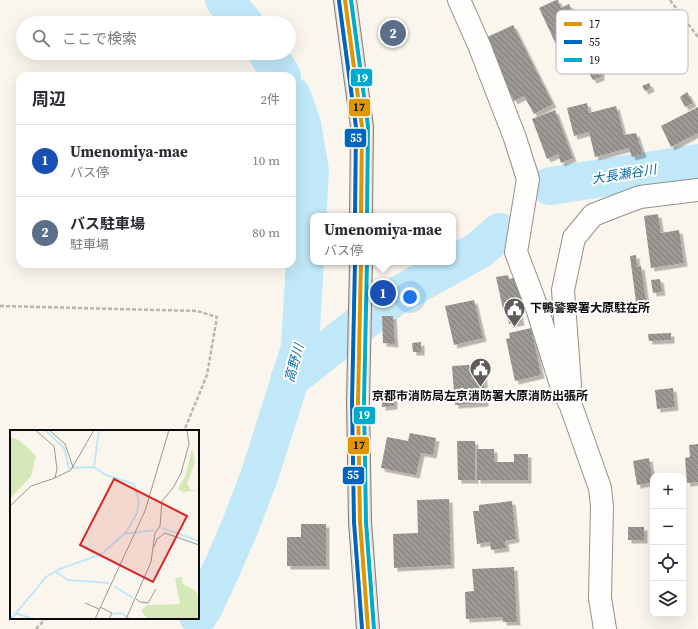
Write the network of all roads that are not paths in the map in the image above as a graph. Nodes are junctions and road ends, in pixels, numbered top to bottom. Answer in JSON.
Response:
{"nodes":[{"id":1,"x":345,"y":0,"type":"edge"},
{"id":2,"x":459,"y":0,"type":"edge"},
{"id":3,"x":698,"y":190,"type":"edge"},
{"id":4,"x":361,"y":213,"type":"edge"},
{"id":5,"x":361,"y":265,"type":"edge"},
{"id":6,"x":571,"y":406,"type":"junction"},
{"id":7,"x":368,"y":629,"type":"edge"},
{"id":8,"x":605,"y":629,"type":"edge"}],
"edges":[{"from":1,"to":4,"type":"highway"},
{"from":2,"to":6,"type":"street"},
{"from":3,"to":6,"type":"street"},
{"from":5,"to":7,"type":"highway"},
{"from":6,"to":8,"type":"street"}]}
